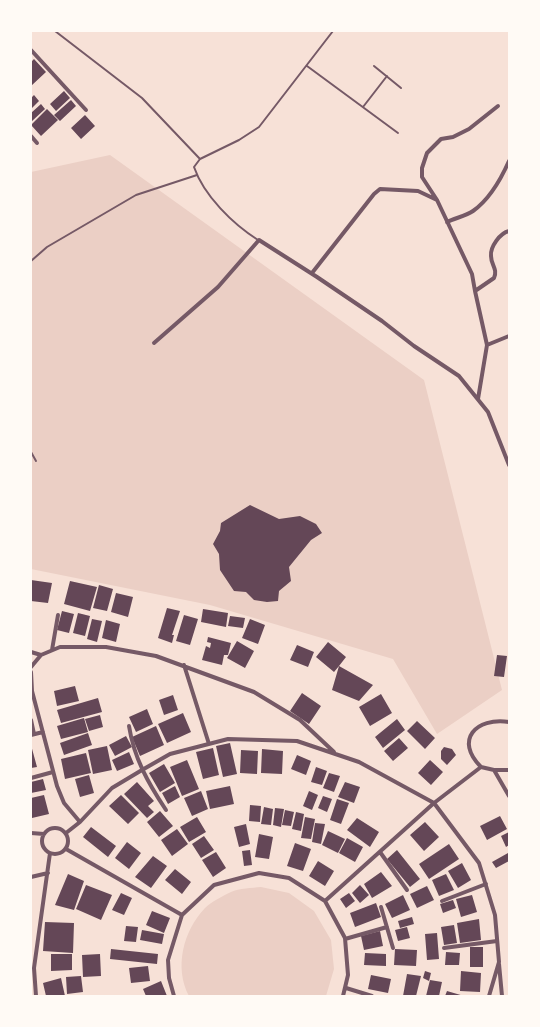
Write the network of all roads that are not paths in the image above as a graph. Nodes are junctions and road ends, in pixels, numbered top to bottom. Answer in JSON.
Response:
{"nodes":[{"id":1,"x":55,"y":31,"type":"edge"},
{"id":2,"x":333,"y":31,"type":"edge"},
{"id":3,"x":31,"y":50,"type":"edge"},
{"id":4,"x":307,"y":66,"type":"junction"},
{"id":5,"x":374,"y":66,"type":"dead end"},
{"id":6,"x":387,"y":76,"type":"junction"},
{"id":7,"x":401,"y":88,"type":"dead end"},
{"id":8,"x":498,"y":106,"type":"dead end"},
{"id":9,"x":363,"y":107,"type":"junction"},
{"id":10,"x":86,"y":110,"type":"dead end"},
{"id":11,"x":398,"y":133,"type":"dead end"},
{"id":12,"x":31,"y":136,"type":"edge"},
{"id":13,"x":37,"y":143,"type":"dead end"},
{"id":14,"x":200,"y":159,"type":"junction"},
{"id":15,"x":509,"y":161,"type":"edge"},
{"id":16,"x":197,"y":175,"type":"junction"},
{"id":17,"x":437,"y":200,"type":"junction"},
{"id":18,"x":447,"y":222,"type":"junction"},
{"id":19,"x":509,"y":231,"type":"edge"},
{"id":20,"x":258,"y":240,"type":"junction"},
{"id":21,"x":31,"y":261,"type":"edge"},
{"id":22,"x":312,"y":273,"type":"junction"},
{"id":23,"x":475,"y":291,"type":"junction"},
{"id":24,"x":509,"y":336,"type":"edge"},
{"id":25,"x":154,"y":343,"type":"dead end"},
{"id":26,"x":487,"y":345,"type":"junction"},
{"id":27,"x":478,"y":399,"type":"junction"},
{"id":28,"x":31,"y":452,"type":"edge"},
{"id":29,"x":36,"y":461,"type":"dead end"},
{"id":30,"x":509,"y":465,"type":"edge"},
{"id":31,"x":58,"y":615,"type":"dead end"},
{"id":32,"x":52,"y":650,"type":"junction"},
{"id":33,"x":31,"y":652,"type":"edge"},
{"id":34,"x":41,"y":655,"type":"junction"},
{"id":35,"x":184,"y":665,"type":"junction"},
{"id":36,"x":31,"y":667,"type":"edge"},
{"id":37,"x":31,"y":672,"type":"edge"},
{"id":38,"x":31,"y":720,"type":"edge"},
{"id":39,"x":509,"y":722,"type":"edge"},
{"id":40,"x":129,"y":726,"type":"dead end"},
{"id":41,"x":43,"y":732,"type":"junction"},
{"id":42,"x":33,"y":734,"type":"edge"},
{"id":43,"x":209,"y":744,"type":"junction"},
{"id":44,"x":336,"y":754,"type":"junction"},
{"id":45,"x":481,"y":767,"type":"junction"},
{"id":46,"x":142,"y":770,"type":"junction"},
{"id":47,"x":494,"y":770,"type":"junction"},
{"id":48,"x":509,"y":770,"type":"edge"},
{"id":49,"x":53,"y":772,"type":"junction"},
{"id":50,"x":31,"y":778,"type":"edge"},
{"id":51,"x":509,"y":796,"type":"edge"},
{"id":52,"x":434,"y":803,"type":"junction"},
{"id":53,"x":166,"y":810,"type":"dead end"},
{"id":54,"x":80,"y":822,"type":"junction"},
{"id":55,"x":31,"y":833,"type":"edge"},
{"id":56,"x":66,"y":833,"type":"junction"},
{"id":57,"x":44,"y":834,"type":"junction"},
{"id":58,"x":66,"y":849,"type":"junction"},
{"id":59,"x":380,"y":852,"type":"junction"},
{"id":60,"x":50,"y":853,"type":"junction"},
{"id":61,"x":48,"y":873,"type":"junction"},
{"id":62,"x":31,"y":877,"type":"edge"},
{"id":63,"x":486,"y":884,"type":"junction"},
{"id":64,"x":407,"y":890,"type":"dead end"},
{"id":65,"x":325,"y":901,"type":"junction"},
{"id":66,"x":442,"y":901,"type":"dead end"},
{"id":67,"x":381,"y":907,"type":"dead end"},
{"id":68,"x":182,"y":915,"type":"junction"},
{"id":69,"x":387,"y":927,"type":"junction"},
{"id":70,"x":345,"y":939,"type":"junction"},
{"id":71,"x":497,"y":941,"type":"junction"},
{"id":72,"x":393,"y":948,"type":"dead end"},
{"id":73,"x":444,"y":948,"type":"dead end"},
{"id":74,"x":499,"y":962,"type":"junction"},
{"id":75,"x":346,"y":988,"type":"junction"},
{"id":76,"x":36,"y":996,"type":"edge"},
{"id":77,"x":174,"y":996,"type":"edge"},
{"id":78,"x":343,"y":996,"type":"edge"},
{"id":79,"x":372,"y":996,"type":"edge"},
{"id":80,"x":489,"y":996,"type":"edge"},
{"id":81,"x":502,"y":996,"type":"edge"}],
"edges":[{"from":1,"to":14,"type":"lane"},
{"from":2,"to":4,"type":"lane"},
{"from":3,"to":10,"type":"street"},
{"from":4,"to":9,"type":"lane"},
{"from":4,"to":14,"type":"lane"},
{"from":5,"to":6,"type":"lane"},
{"from":6,"to":7,"type":"lane"},
{"from":6,"to":9,"type":"lane"},
{"from":8,"to":17,"type":"street"},
{"from":9,"to":11,"type":"lane"},
{"from":12,"to":13,"type":"street"},
{"from":14,"to":16,"type":"lane"},
{"from":15,"to":18,"type":"street"},
{"from":16,"to":20,"type":"lane"},
{"from":16,"to":21,"type":"lane"},
{"from":17,"to":18,"type":"street"},
{"from":17,"to":22,"type":"street"},
{"from":18,"to":23,"type":"street"},
{"from":19,"to":23,"type":"street"},
{"from":20,"to":22,"type":"street"},
{"from":20,"to":25,"type":"street"},
{"from":22,"to":27,"type":"street"},
{"from":23,"to":26,"type":"street"},
{"from":24,"to":26,"type":"street"},
{"from":26,"to":27,"type":"street"},
{"from":27,"to":30,"type":"street"},
{"from":28,"to":29,"type":"lane"},
{"from":31,"to":32,"type":"street"},
{"from":32,"to":34,"type":"street"},
{"from":32,"to":35,"type":"street"},
{"from":33,"to":34,"type":"street"},
{"from":34,"to":36,"type":"street"},
{"from":35,"to":43,"type":"street"},
{"from":35,"to":44,"type":"street"},
{"from":37,"to":41,"type":"street"},
{"from":38,"to":42,"type":"street"},
{"from":39,"to":45,"type":"street"},
{"from":40,"to":46,"type":"street"},
{"from":41,"to":42,"type":"street"},
{"from":41,"to":49,"type":"street"},
{"from":43,"to":44,"type":"street"},
{"from":43,"to":46,"type":"street"},
{"from":44,"to":52,"type":"street"},
{"from":45,"to":47,"type":"street"},
{"from":45,"to":52,"type":"street"},
{"from":46,"to":53,"type":"street"},
{"from":46,"to":54,"type":"street"},
{"from":47,"to":48,"type":"street"},
{"from":47,"to":51,"type":"street"},
{"from":49,"to":50,"type":"street"},
{"from":49,"to":54,"type":"street"},
{"from":52,"to":59,"type":"street"},
{"from":52,"to":63,"type":"street"},
{"from":54,"to":56,"type":"street"},
{"from":55,"to":57,"type":"street"},
{"from":56,"to":57,"type":"street"},
{"from":56,"to":58,"type":"street"},
{"from":57,"to":60,"type":"street"},
{"from":58,"to":60,"type":"street"},
{"from":58,"to":68,"type":"street"},
{"from":59,"to":64,"type":"street"},
{"from":59,"to":65,"type":"street"},
{"from":60,"to":61,"type":"street"},
{"from":61,"to":62,"type":"street"},
{"from":61,"to":76,"type":"street"},
{"from":63,"to":66,"type":"street"},
{"from":63,"to":71,"type":"street"},
{"from":65,"to":68,"type":"street"},
{"from":65,"to":70,"type":"street"},
{"from":67,"to":69,"type":"street"},
{"from":68,"to":77,"type":"street"},
{"from":69,"to":70,"type":"street"},
{"from":69,"to":72,"type":"street"},
{"from":70,"to":75,"type":"street"},
{"from":71,"to":73,"type":"street"},
{"from":71,"to":74,"type":"street"},
{"from":74,"to":80,"type":"street"},
{"from":74,"to":81,"type":"street"},
{"from":75,"to":78,"type":"street"},
{"from":75,"to":79,"type":"street"}]}
